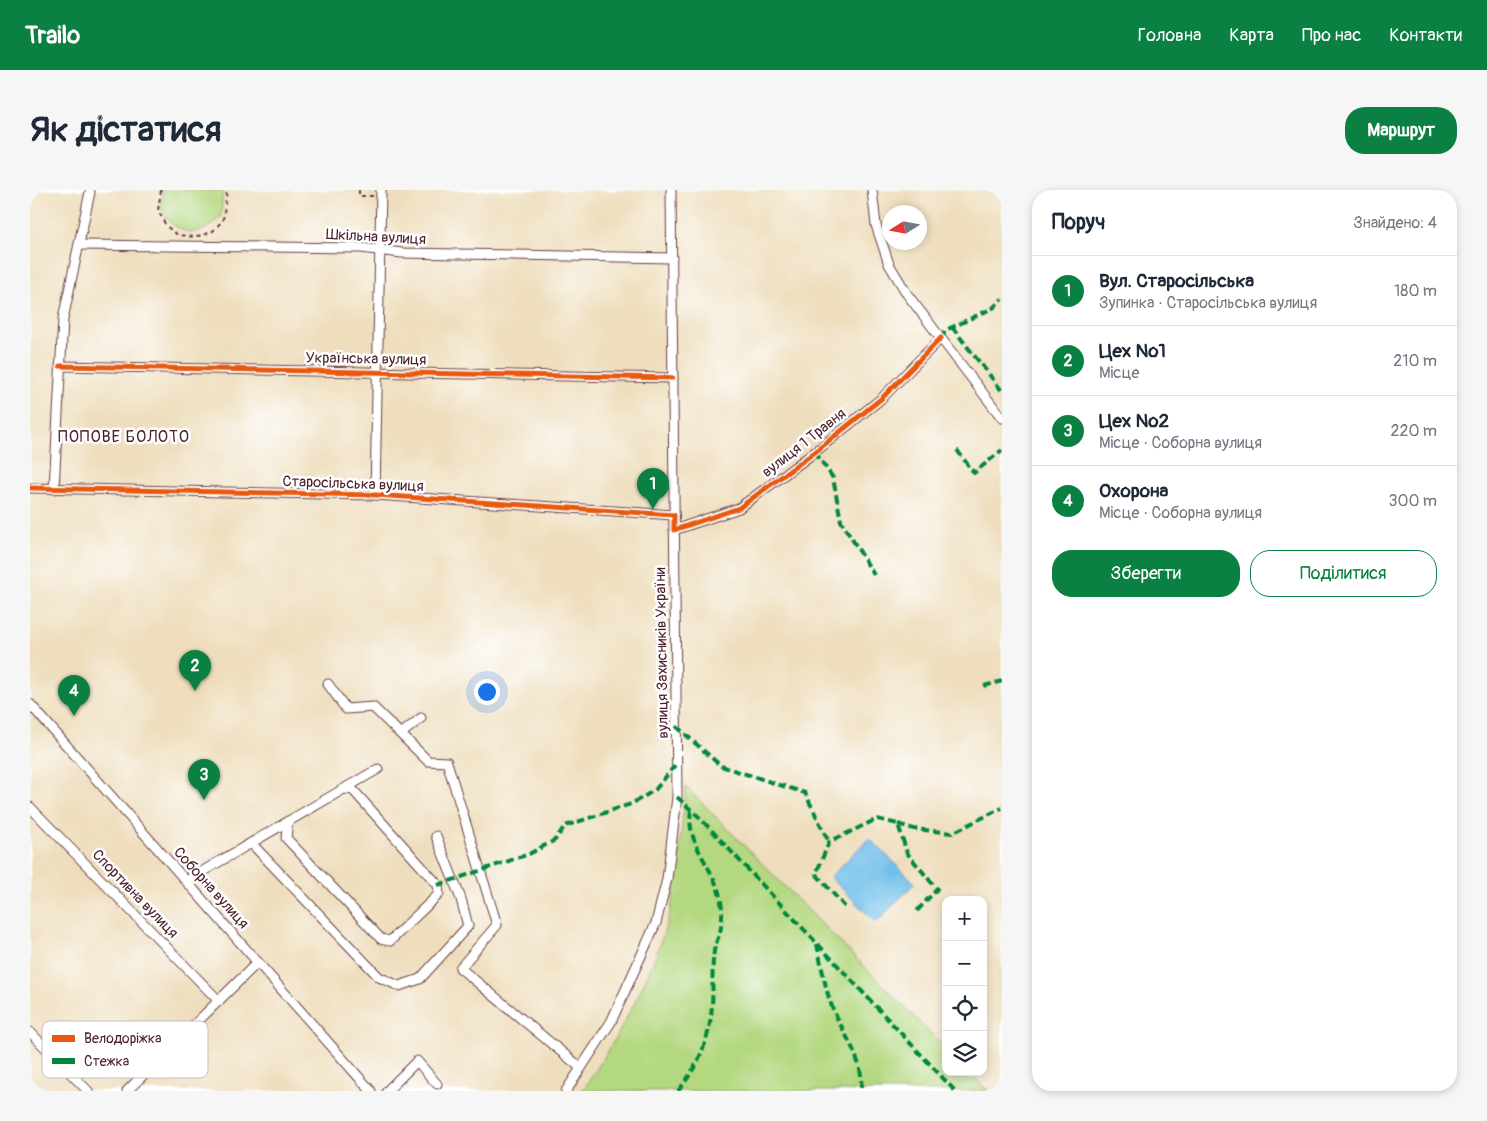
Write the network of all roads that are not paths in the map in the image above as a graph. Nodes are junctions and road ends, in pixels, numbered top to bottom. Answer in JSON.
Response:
{"nodes":[{"id":1,"x":671,"y":190,"type":"edge"},
{"id":2,"x":872,"y":190,"type":"edge"},
{"id":3,"x":90,"y":192,"type":"dead end"},
{"id":4,"x":381,"y":193,"type":"edge"},
{"id":5,"x":79,"y":245,"type":"junction"},
{"id":6,"x":380,"y":250,"type":"junction"},
{"id":7,"x":672,"y":258,"type":"junction"},
{"id":8,"x":941,"y":338,"type":"junction"},
{"id":9,"x":60,"y":366,"type":"junction"},
{"id":10,"x":378,"y":372,"type":"junction"},
{"id":11,"x":673,"y":378,"type":"junction"},
{"id":12,"x":1002,"y":418,"type":"edge"},
{"id":13,"x":30,"y":488,"type":"edge"},
{"id":14,"x":54,"y":489,"type":"junction"},
{"id":15,"x":375,"y":495,"type":"junction"},
{"id":16,"x":674,"y":515,"type":"junction"},
{"id":17,"x":674,"y":530,"type":"junction"},
{"id":18,"x":328,"y":684,"type":"dead end"},
{"id":19,"x":30,"y":704,"type":"edge"},
{"id":20,"x":421,"y":718,"type":"dead end"},
{"id":21,"x":401,"y":734,"type":"junction"},
{"id":22,"x":378,"y":770,"type":"dead end"},
{"id":23,"x":345,"y":789,"type":"junction"},
{"id":24,"x":30,"y":807,"type":"edge"},
{"id":25,"x":288,"y":822,"type":"junction"},
{"id":26,"x":436,"y":836,"type":"dead end"},
{"id":27,"x":251,"y":843,"type":"junction"},
{"id":28,"x":186,"y":881,"type":"junction"},
{"id":29,"x":258,"y":962,"type":"junction"},
{"id":30,"x":219,"y":1001,"type":"junction"},
{"id":31,"x":199,"y":1021,"type":"edge"},
{"id":32,"x":30,"y":1032,"type":"edge"},
{"id":33,"x":42,"y":1044,"type":"edge"},
{"id":34,"x":581,"y":1068,"type":"junction"},
{"id":35,"x":75,"y":1078,"type":"edge"},
{"id":36,"x":140,"y":1078,"type":"edge"},
{"id":37,"x":437,"y":1084,"type":"dead end"},
{"id":38,"x":88,"y":1091,"type":"edge"},
{"id":39,"x":127,"y":1091,"type":"edge"},
{"id":40,"x":371,"y":1091,"type":"edge"},
{"id":41,"x":387,"y":1091,"type":"edge"},
{"id":42,"x":566,"y":1091,"type":"edge"}],
"edges":[{"from":1,"to":7,"type":"street"},
{"from":2,"to":8,"type":"street"},
{"from":3,"to":5,"type":"street"},
{"from":4,"to":6,"type":"street"},
{"from":5,"to":6,"type":"street","name":"Шкільна вулиця"},
{"from":5,"to":9,"type":"street"},
{"from":6,"to":7,"type":"street","name":"Шкільна вулиця"},
{"from":6,"to":10,"type":"street"},
{"from":7,"to":11,"type":"street"},
{"from":8,"to":12,"type":"street"},
{"from":8,"to":17,"type":"street","name":"вулиця 1 Травня"},
{"from":9,"to":10,"type":"street","name":"Українська вулиця"},
{"from":9,"to":14,"type":"street"},
{"from":10,"to":11,"type":"street","name":"Українська вулиця"},
{"from":10,"to":15,"type":"street"},
{"from":11,"to":16,"type":"street"},
{"from":13,"to":14,"type":"street","name":"Старосільська вулиця"},
{"from":14,"to":15,"type":"street","name":"Старосільська вулиця"},
{"from":15,"to":16,"type":"street","name":"Старосільська вулиця"},
{"from":16,"to":17,"type":"street"},
{"from":17,"to":34,"type":"street","name":"вулиця Захисників України"},
{"from":18,"to":21,"type":"street"},
{"from":19,"to":28,"type":"street","name":"Соборна вулиця"},
{"from":20,"to":21,"type":"street"},
{"from":21,"to":34,"type":"street"},
{"from":22,"to":23,"type":"street"},
{"from":23,"to":25,"type":"street"},
{"from":23,"to":25,"type":"street"},
{"from":24,"to":30,"type":"street","name":"Спортивна вулиця"},
{"from":25,"to":27,"type":"street"},
{"from":26,"to":27,"type":"street"},
{"from":27,"to":28,"type":"street"},
{"from":28,"to":29,"type":"street","name":"Соборна вулиця"},
{"from":29,"to":30,"type":"street"},
{"from":29,"to":40,"type":"street","name":"Соборна вулиця"},
{"from":30,"to":31,"type":"street"},
{"from":32,"to":33,"type":"street"},
{"from":34,"to":42,"type":"street","name":"вулиця Захисників України"},
{"from":35,"to":38,"type":"street"},
{"from":36,"to":39,"type":"street"},
{"from":37,"to":41,"type":"street"}]}
